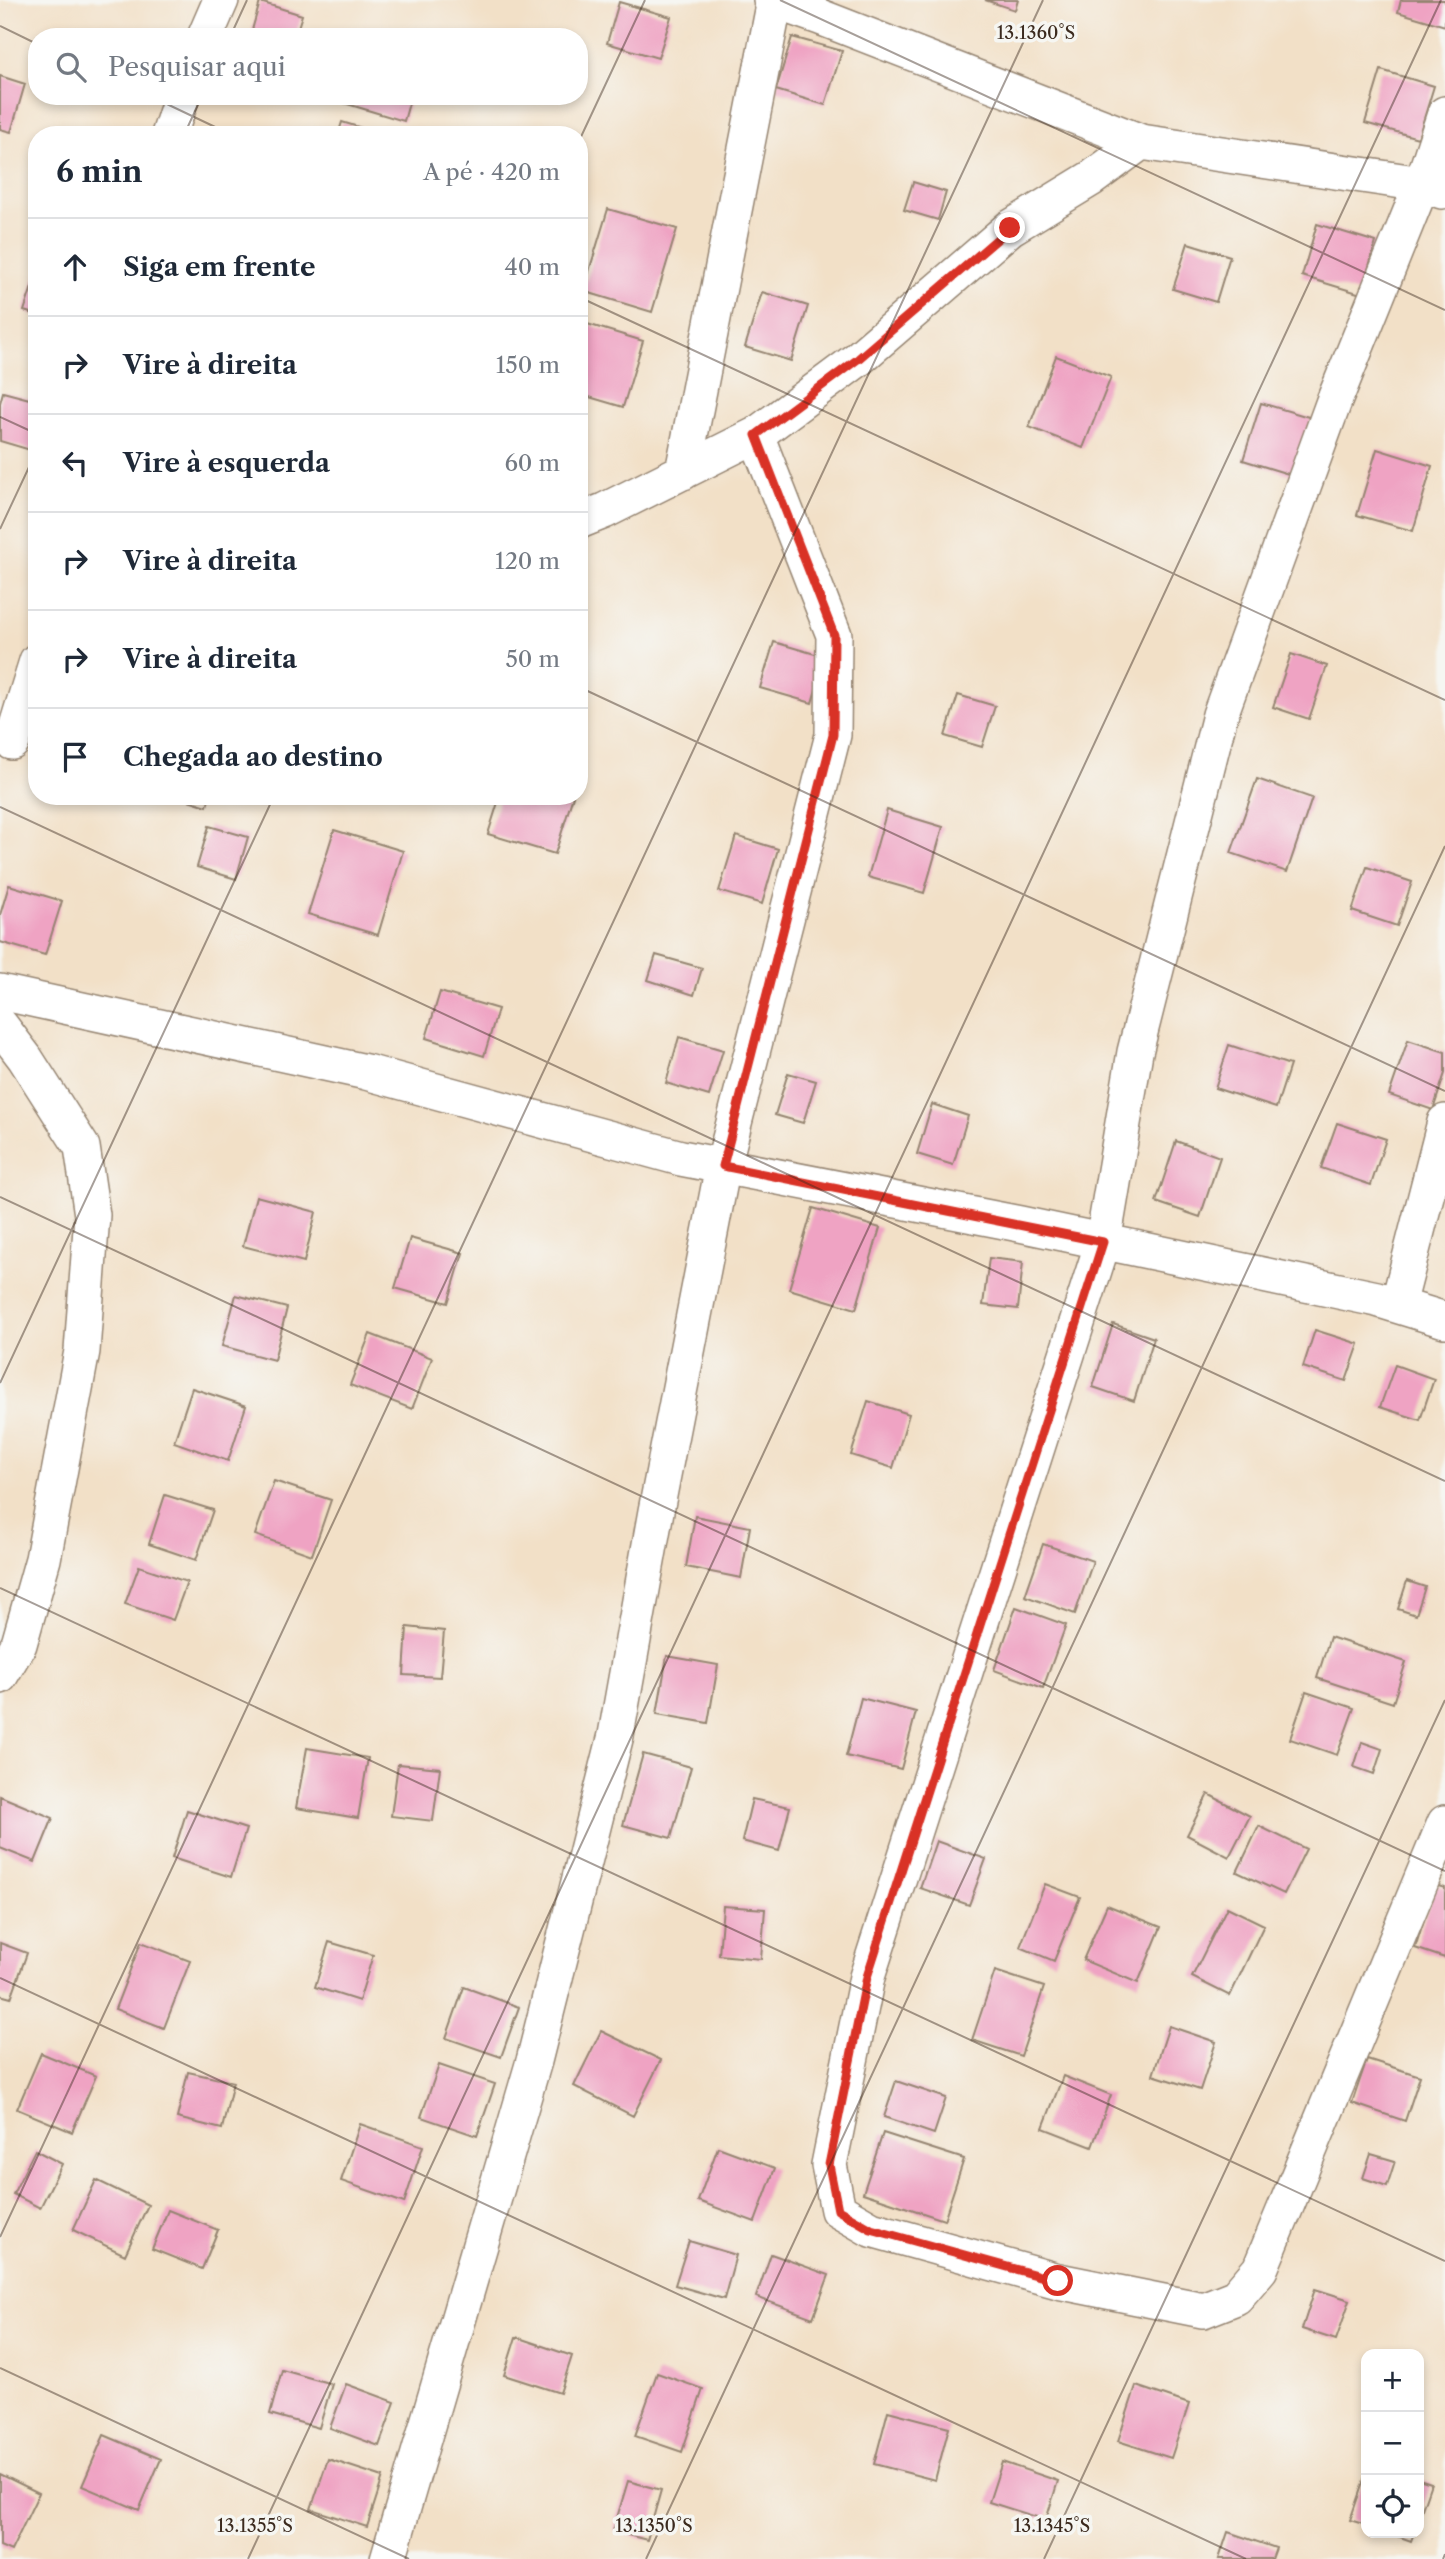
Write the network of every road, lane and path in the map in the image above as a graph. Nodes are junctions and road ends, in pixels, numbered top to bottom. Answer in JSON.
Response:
{"nodes":[{"id":1,"x":221,"y":0,"type":"edge"},
{"id":2,"x":774,"y":0,"type":"edge"},
{"id":3,"x":209,"y":28,"type":"edge"},
{"id":4,"x":179,"y":105,"type":"edge"},
{"id":5,"x":1445,"y":114,"type":"edge"},
{"id":6,"x":172,"y":126,"type":"edge"},
{"id":7,"x":1141,"y":142,"type":"junction"},
{"id":8,"x":1434,"y":188,"type":"edge"},
{"id":9,"x":756,"y":435,"type":"junction"},
{"id":10,"x":683,"y":472,"type":"junction"},
{"id":11,"x":588,"y":517,"type":"edge"},
{"id":12,"x":28,"y":695,"type":"edge"},
{"id":13,"x":16,"y":741,"type":"edge"},
{"id":14,"x":0,"y":992,"type":"edge"},
{"id":15,"x":0,"y":1025,"type":"edge"},
{"id":16,"x":1445,"y":1122,"type":"edge"},
{"id":17,"x":723,"y":1166,"type":"junction"},
{"id":18,"x":1103,"y":1242,"type":"junction"},
{"id":19,"x":1398,"y":1305,"type":"junction"},
{"id":20,"x":1445,"y":1320,"type":"edge"},
{"id":21,"x":0,"y":1676,"type":"edge"},
{"id":22,"x":1444,"y":1829,"type":"edge"},
{"id":23,"x":388,"y":2559,"type":"edge"}],
"edges":[{"from":1,"to":3,"type":"street"},
{"from":2,"to":7,"type":"street"},
{"from":2,"to":10,"type":"street"},
{"from":4,"to":6,"type":"street"},
{"from":5,"to":8,"type":"street"},
{"from":7,"to":8,"type":"street"},
{"from":7,"to":9,"type":"street"},
{"from":8,"to":18,"type":"street"},
{"from":9,"to":10,"type":"street"},
{"from":9,"to":17,"type":"street"},
{"from":10,"to":11,"type":"street"},
{"from":12,"to":13,"type":"street"},
{"from":14,"to":17,"type":"street"},
{"from":15,"to":21,"type":"street"},
{"from":16,"to":19,"type":"street"},
{"from":17,"to":18,"type":"street"},
{"from":17,"to":23,"type":"street"},
{"from":18,"to":19,"type":"street"},
{"from":18,"to":22,"type":"street"},
{"from":19,"to":20,"type":"street"}]}
